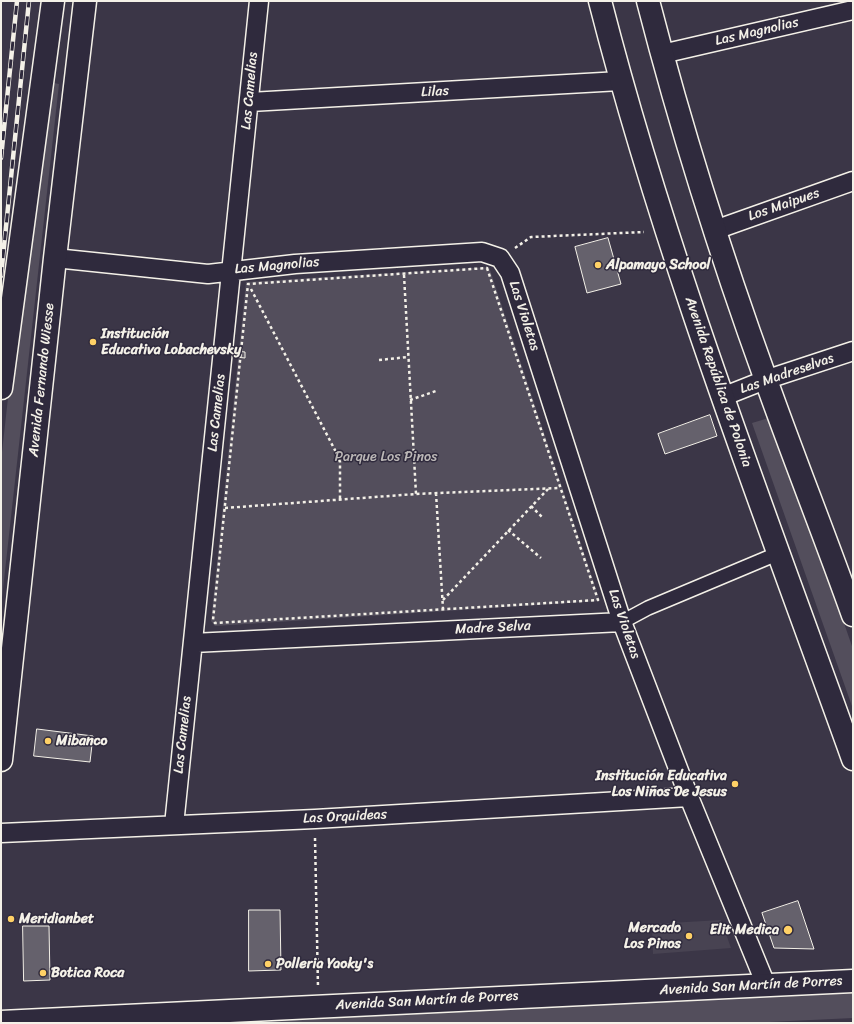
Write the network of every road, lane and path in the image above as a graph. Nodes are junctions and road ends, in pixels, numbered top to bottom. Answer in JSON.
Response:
{"nodes":[{"id":1,"x":53,"y":1,"type":"edge"},
{"id":2,"x":85,"y":1,"type":"edge"},
{"id":3,"x":259,"y":1,"type":"edge"},
{"id":4,"x":600,"y":1,"type":"edge"},
{"id":5,"x":648,"y":1,"type":"edge"},
{"id":6,"x":853,"y":10,"type":"edge"},
{"id":7,"x":662,"y":54,"type":"junction"},
{"id":8,"x":620,"y":81,"type":"junction"},
{"id":9,"x":250,"y":102,"type":"junction"},
{"id":10,"x":853,"y":182,"type":"edge"},
{"id":11,"x":715,"y":230,"type":"junction"},
{"id":12,"x":667,"y":231,"type":"junction"},
{"id":13,"x":55,"y":258,"type":"junction"},
{"id":14,"x":500,"y":258,"type":"junction"},
{"id":15,"x":232,"y":270,"type":"junction"},
{"id":16,"x":404,"y":273,"type":"junction"},
{"id":17,"x":248,"y":284,"type":"junction"},
{"id":18,"x":853,"y":351,"type":"edge"},
{"id":19,"x":408,"y":357,"type":"junction"},
{"id":20,"x":379,"y":360,"type":"dead end"},
{"id":21,"x":765,"y":380,"type":"junction"},
{"id":22,"x":1,"y":388,"type":"edge"},
{"id":23,"x":436,"y":391,"type":"dead end"},
{"id":24,"x":722,"y":398,"type":"junction"},
{"id":25,"x":410,"y":400,"type":"junction"},
{"id":26,"x":560,"y":488,"type":"junction"},
{"id":27,"x":548,"y":489,"type":"junction"},
{"id":28,"x":436,"y":493,"type":"junction"},
{"id":29,"x":416,"y":494,"type":"junction"},
{"id":30,"x":340,"y":501,"type":"junction"},
{"id":31,"x":531,"y":506,"type":"junction"},
{"id":32,"x":224,"y":508,"type":"junction"},
{"id":33,"x":542,"y":517,"type":"dead end"},
{"id":34,"x":508,"y":530,"type":"junction"},
{"id":35,"x":779,"y":553,"type":"junction"},
{"id":36,"x":541,"y":558,"type":"dead end"},
{"id":37,"x":443,"y":600,"type":"junction"},
{"id":38,"x":443,"y":610,"type":"junction"},
{"id":39,"x":853,"y":615,"type":"edge"},
{"id":40,"x":622,"y":622,"type":"junction"},
{"id":41,"x":193,"y":643,"type":"junction"},
{"id":42,"x":853,"y":759,"type":"edge"},
{"id":43,"x":1,"y":760,"type":"edge"},
{"id":44,"x":689,"y":797,"type":"junction"},
{"id":45,"x":315,"y":819,"type":"junction"},
{"id":46,"x":174,"y":825,"type":"junction"},
{"id":47,"x":1,"y":833,"type":"edge"},
{"id":48,"x":853,"y":981,"type":"edge"},
{"id":49,"x":766,"y":985,"type":"junction"},
{"id":50,"x":319,"y":1006,"type":"junction"},
{"id":51,"x":1,"y":1022,"type":"edge"}],
"edges":[{"from":1,"to":22,"type":"main road"},
{"from":2,"to":13,"type":"main road","name":"Avenida Fernando Wiesse"},
{"from":3,"to":9,"type":"street","name":"Las Camelias"},
{"from":4,"to":8,"type":"main road","name":"Avenida República de Polonia"},
{"from":5,"to":7,"type":"main road"},
{"from":6,"to":7,"type":"street","name":"Las Magnolias"},
{"from":7,"to":11,"type":"main road"},
{"from":8,"to":9,"type":"street","name":"Lilas"},
{"from":8,"to":12,"type":"main road","name":"Avenida República de Polonia"},
{"from":9,"to":15,"type":"street","name":"Las Camelias"},
{"from":10,"to":11,"type":"street","name":"Los Maipues"},
{"from":11,"to":21,"type":"main road"},
{"from":12,"to":14,"type":"path"},
{"from":12,"to":24,"type":"main road","name":"Avenida República de Polonia"},
{"from":13,"to":15,"type":"street","name":"Las Magnolias"},
{"from":13,"to":43,"type":"main road","name":"Avenida Fernando Wiesse"},
{"from":14,"to":15,"type":"street","name":"Las Magnolias"},
{"from":14,"to":40,"type":"street","name":"Las Violetas"},
{"from":15,"to":41,"type":"street","name":"Las Camelias"},
{"from":16,"to":17,"type":"path"},
{"from":16,"to":19,"type":"path"},
{"from":16,"to":26,"type":"path"},
{"from":17,"to":30,"type":"path"},
{"from":17,"to":32,"type":"path"},
{"from":18,"to":21,"type":"street","name":"Las Madreselvas"},
{"from":19,"to":20,"type":"path"},
{"from":19,"to":25,"type":"path"},
{"from":21,"to":24,"type":"street","name":"Las Madreselvas"},
{"from":21,"to":39,"type":"main road"},
{"from":23,"to":25,"type":"path"},
{"from":24,"to":35,"type":"main road","name":"Avenida República de Polonia"},
{"from":25,"to":29,"type":"path"},
{"from":26,"to":27,"type":"path"},
{"from":26,"to":38,"type":"path"},
{"from":27,"to":28,"type":"path"},
{"from":27,"to":31,"type":"path"},
{"from":28,"to":29,"type":"path"},
{"from":28,"to":37,"type":"path"},
{"from":29,"to":30,"type":"path"},
{"from":30,"to":32,"type":"path"},
{"from":31,"to":33,"type":"path"},
{"from":31,"to":34,"type":"path"},
{"from":32,"to":38,"type":"path"},
{"from":34,"to":36,"type":"path"},
{"from":34,"to":37,"type":"path"},
{"from":35,"to":40,"type":"street","name":"Madre Selva"},
{"from":35,"to":42,"type":"main road","name":"Avenida República de Polonia"},
{"from":37,"to":38,"type":"path"},
{"from":40,"to":41,"type":"street","name":"Madre Selva"},
{"from":40,"to":44,"type":"street","name":"Las Violetas"},
{"from":41,"to":46,"type":"street","name":"Las Camelias"},
{"from":44,"to":45,"type":"street","name":"Las Orquideas"},
{"from":44,"to":49,"type":"street","name":"Las Violetas"},
{"from":45,"to":46,"type":"street","name":"Las Orquideas"},
{"from":45,"to":50,"type":"path"},
{"from":46,"to":47,"type":"street","name":"Las Orquideas"},
{"from":48,"to":49,"type":"main road","name":"Avenida San Martín de Porres"},
{"from":49,"to":50,"type":"main road","name":"Avenida San Martín de Porres"},
{"from":50,"to":51,"type":"main road","name":"Avenida San Martín de Porres"}]}
